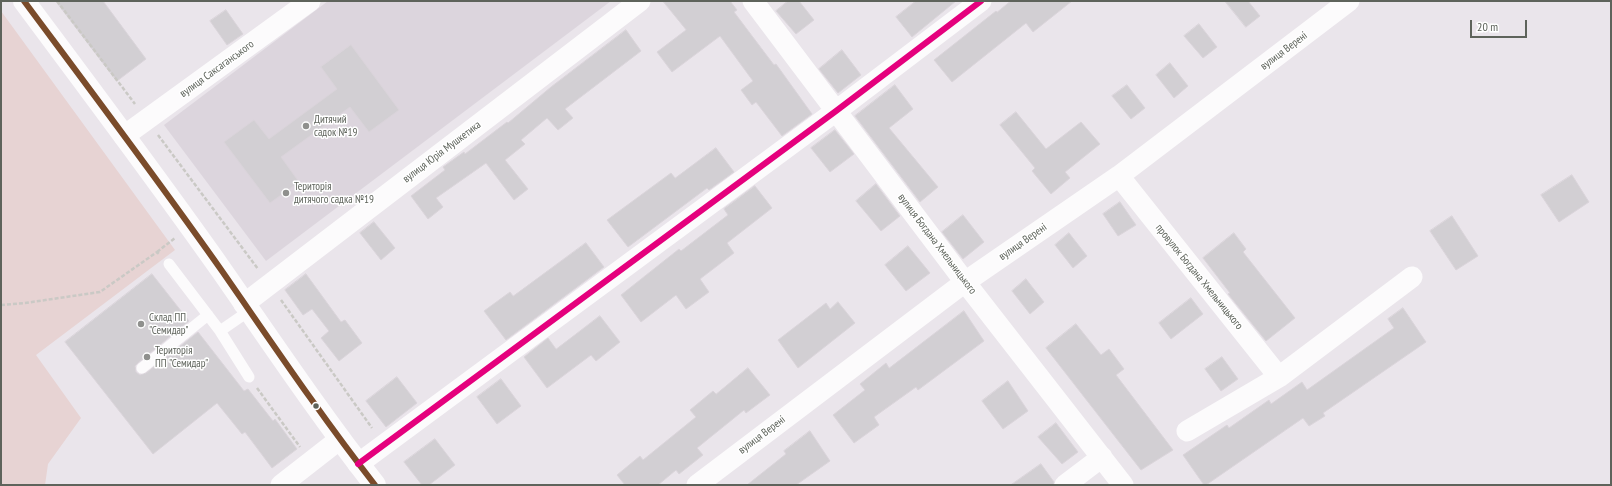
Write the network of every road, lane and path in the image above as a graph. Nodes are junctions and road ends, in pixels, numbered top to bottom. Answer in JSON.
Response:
{"nodes":[{"id":1,"x":24,"y":1,"type":"edge"},
{"id":2,"x":57,"y":1,"type":"edge"},
{"id":3,"x":310,"y":1,"type":"edge"},
{"id":4,"x":640,"y":1,"type":"edge"},
{"id":5,"x":753,"y":1,"type":"edge"},
{"id":6,"x":981,"y":1,"type":"edge"},
{"id":7,"x":1349,"y":1,"type":"edge"},
{"id":8,"x":836,"y":112,"type":"junction"},
{"id":9,"x":147,"y":120,"type":"junction"},
{"id":10,"x":124,"y":136,"type":"junction"},
{"id":11,"x":1119,"y":176,"type":"junction"},
{"id":12,"x":178,"y":235,"type":"dead end"},
{"id":13,"x":157,"y":252,"type":"junction"},
{"id":14,"x":169,"y":264,"type":"joint"},
{"id":15,"x":1412,"y":277,"type":"dead end"},
{"id":16,"x":965,"y":282,"type":"junction"},
{"id":17,"x":270,"y":284,"type":"junction"},
{"id":18,"x":1,"y":305,"type":"edge"},
{"id":19,"x":247,"y":307,"type":"junction"},
{"id":20,"x":208,"y":316,"type":"junction"},
{"id":21,"x":220,"y":331,"type":"junction"},
{"id":22,"x":142,"y":368,"type":"dead end"},
{"id":23,"x":249,"y":377,"type":"joint"},
{"id":24,"x":1279,"y":377,"type":"junction"},
{"id":25,"x":1187,"y":431,"type":"dead end"},
{"id":26,"x":340,"y":439,"type":"junction"},
{"id":27,"x":1102,"y":457,"type":"junction"},
{"id":28,"x":365,"y":458,"type":"junction"},
{"id":29,"x":311,"y":462,"type":"junction"},
{"id":30,"x":281,"y":485,"type":"edge"},
{"id":31,"x":375,"y":485,"type":"edge"},
{"id":32,"x":697,"y":485,"type":"edge"},
{"id":33,"x":1065,"y":485,"type":"edge"},
{"id":34,"x":1123,"y":485,"type":"edge"}],
"edges":[{"from":1,"to":10,"type":"main road"},
{"from":2,"to":9,"type":"path"},
{"from":3,"to":9,"type":"street","name":"вулиця Саксаганського"},
{"from":4,"to":17,"type":"street","name":"вулиця Юрія Мушкетика"},
{"from":5,"to":8,"type":"street","name":"вулиця Богдана Хмельницького"},
{"from":6,"to":8,"type":"street"},
{"from":7,"to":11,"type":"street","name":"вулиця Верені"},
{"from":8,"to":16,"type":"street","name":"вулиця Богдана Хмельницького"},
{"from":8,"to":28,"type":"street"},
{"from":9,"to":10,"type":"street","name":"вулиця Саксаганського"},
{"from":9,"to":17,"type":"path"},
{"from":10,"to":19,"type":"main road"},
{"from":11,"to":16,"type":"street","name":"вулиця Верені"},
{"from":11,"to":24,"type":"street","name":"провулок Богдана Хмельницького"},
{"from":12,"to":13,"type":"path"},
{"from":13,"to":14,"type":"path"},
{"from":13,"to":18,"type":"path"},
{"from":14,"to":20,"type":"lane"},
{"from":15,"to":24,"type":"street"},
{"from":16,"to":27,"type":"street","name":"вулиця Богдана Хмельницького"},
{"from":16,"to":32,"type":"street","name":"вулиця Верені"},
{"from":17,"to":19,"type":"street","name":"вулиця Юрія Мушкетика"},
{"from":17,"to":28,"type":"path"},
{"from":19,"to":21,"type":"lane"},
{"from":19,"to":26,"type":"main road"},
{"from":20,"to":21,"type":"lane"},
{"from":20,"to":22,"type":"lane"},
{"from":21,"to":23,"type":"lane"},
{"from":23,"to":29,"type":"path"},
{"from":24,"to":25,"type":"street"},
{"from":26,"to":28,"type":"main road"},
{"from":26,"to":29,"type":"street"},
{"from":27,"to":33,"type":"street"},
{"from":27,"to":34,"type":"street","name":"вулиця Богдана Хмельницького"},
{"from":28,"to":31,"type":"main road"},
{"from":29,"to":30,"type":"street"}]}
